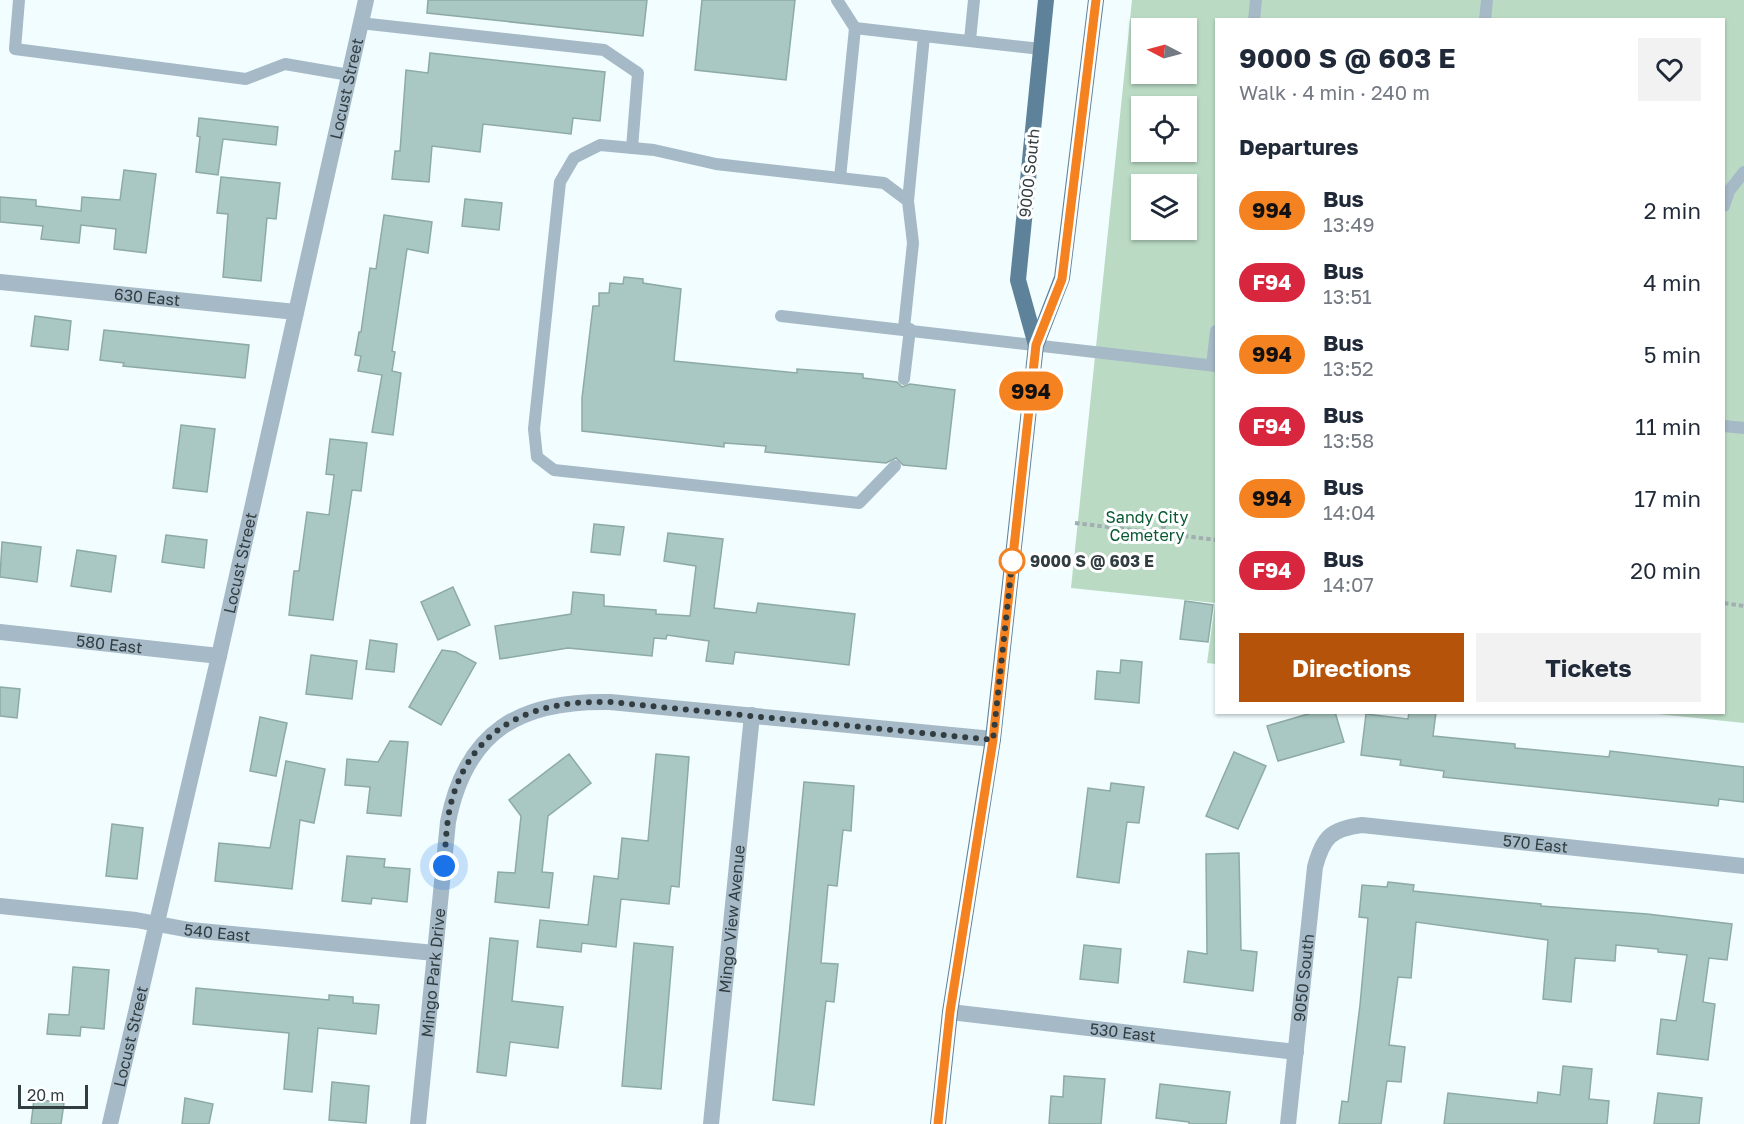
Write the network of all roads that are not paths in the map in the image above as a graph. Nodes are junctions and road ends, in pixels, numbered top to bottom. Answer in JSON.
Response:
{"nodes":[{"id":1,"x":19,"y":0,"type":"edge"},
{"id":2,"x":366,"y":0,"type":"edge"},
{"id":3,"x":837,"y":0,"type":"edge"},
{"id":4,"x":974,"y":0,"type":"edge"},
{"id":5,"x":1046,"y":0,"type":"edge"},
{"id":6,"x":1096,"y":0,"type":"edge"},
{"id":7,"x":1256,"y":0,"type":"edge"},
{"id":8,"x":1486,"y":0,"type":"edge"},
{"id":9,"x":1254,"y":18,"type":"edge"},
{"id":10,"x":1485,"y":18,"type":"edge"},
{"id":11,"x":360,"y":23,"type":"junction"},
{"id":12,"x":855,"y":28,"type":"junction"},
{"id":13,"x":924,"y":36,"type":"junction"},
{"id":14,"x":970,"y":40,"type":"junction"},
{"id":15,"x":1041,"y":49,"type":"junction"},
{"id":16,"x":349,"y":75,"type":"junction"},
{"id":17,"x":632,"y":148,"type":"junction"},
{"id":18,"x":1744,"y":172,"type":"edge"},
{"id":19,"x":840,"y":178,"type":"junction"},
{"id":20,"x":908,"y":201,"type":"junction"},
{"id":21,"x":1725,"y":203,"type":"edge"},
{"id":22,"x":0,"y":282,"type":"edge"},
{"id":23,"x":296,"y":312,"type":"junction"},
{"id":24,"x":781,"y":316,"type":"dead end"},
{"id":25,"x":907,"y":329,"type":"junction"},
{"id":26,"x":1036,"y":345,"type":"junction"},
{"id":27,"x":1215,"y":348,"type":"edge"},
{"id":28,"x":1214,"y":366,"type":"edge"},
{"id":29,"x":904,"y":379,"type":"dead end"},
{"id":30,"x":1725,"y":426,"type":"edge"},
{"id":31,"x":1744,"y":428,"type":"edge"},
{"id":32,"x":895,"y":466,"type":"dead end"},
{"id":33,"x":0,"y":632,"type":"edge"},
{"id":34,"x":219,"y":656,"type":"junction"},
{"id":35,"x":752,"y":715,"type":"junction"},
{"id":36,"x":993,"y":740,"type":"junction"},
{"id":37,"x":1329,"y":836,"type":"joint"},
{"id":38,"x":1744,"y":866,"type":"edge"},
{"id":39,"x":0,"y":906,"type":"edge"},
{"id":40,"x":156,"y":924,"type":"junction"},
{"id":41,"x":435,"y":953,"type":"junction"},
{"id":42,"x":950,"y":1012,"type":"junction"},
{"id":43,"x":1296,"y":1052,"type":"junction"},
{"id":44,"x":110,"y":1124,"type":"edge"},
{"id":45,"x":418,"y":1124,"type":"edge"},
{"id":46,"x":711,"y":1124,"type":"edge"},
{"id":47,"x":938,"y":1124,"type":"edge"},
{"id":48,"x":1288,"y":1124,"type":"edge"}],
"edges":[{"from":1,"to":16,"type":"lane"},
{"from":2,"to":11,"type":"street","name":"Locust Street"},
{"from":3,"to":12,"type":"lane"},
{"from":4,"to":14,"type":"lane"},
{"from":5,"to":15,"type":"main road","name":"9000 South"},
{"from":6,"to":26,"type":"main road","name":"9000 South"},
{"from":7,"to":9,"type":"lane"},
{"from":8,"to":10,"type":"lane"},
{"from":11,"to":16,"type":"street","name":"Locust Street"},
{"from":11,"to":17,"type":"lane"},
{"from":12,"to":13,"type":"lane"},
{"from":12,"to":19,"type":"lane"},
{"from":13,"to":14,"type":"lane"},
{"from":13,"to":20,"type":"lane"},
{"from":14,"to":15,"type":"lane"},
{"from":15,"to":26,"type":"main road","name":"9000 South"},
{"from":16,"to":23,"type":"street","name":"Locust Street"},
{"from":17,"to":19,"type":"lane"},
{"from":17,"to":32,"type":"lane"},
{"from":18,"to":21,"type":"lane"},
{"from":19,"to":20,"type":"lane"},
{"from":20,"to":25,"type":"lane"},
{"from":22,"to":23,"type":"street","name":"630 East"},
{"from":23,"to":34,"type":"street","name":"Locust Street"},
{"from":24,"to":25,"type":"lane"},
{"from":25,"to":26,"type":"lane"},
{"from":25,"to":29,"type":"lane"},
{"from":26,"to":28,"type":"lane"},
{"from":26,"to":36,"type":"main road","name":"9000 South"},
{"from":27,"to":28,"type":"lane"},
{"from":30,"to":31,"type":"lane"},
{"from":33,"to":34,"type":"street","name":"580 East"},
{"from":34,"to":40,"type":"street","name":"Locust Street"},
{"from":35,"to":36,"type":"street","name":"Mingo Park Drive"},
{"from":35,"to":41,"type":"street","name":"Mingo Park Drive"},
{"from":35,"to":46,"type":"street","name":"Mingo View Avenue"},
{"from":36,"to":42,"type":"main road","name":"9000 South"},
{"from":37,"to":38,"type":"street","name":"570 East"},
{"from":37,"to":43,"type":"street","name":"9050 South"},
{"from":39,"to":40,"type":"street","name":"540 East"},
{"from":40,"to":41,"type":"street","name":"540 East"},
{"from":40,"to":44,"type":"street","name":"Locust Street"},
{"from":41,"to":45,"type":"street","name":"Mingo Park Drive"},
{"from":42,"to":43,"type":"street","name":"530 East"},
{"from":42,"to":47,"type":"main road","name":"9000 South"},
{"from":43,"to":48,"type":"street","name":"9050 South"}]}
